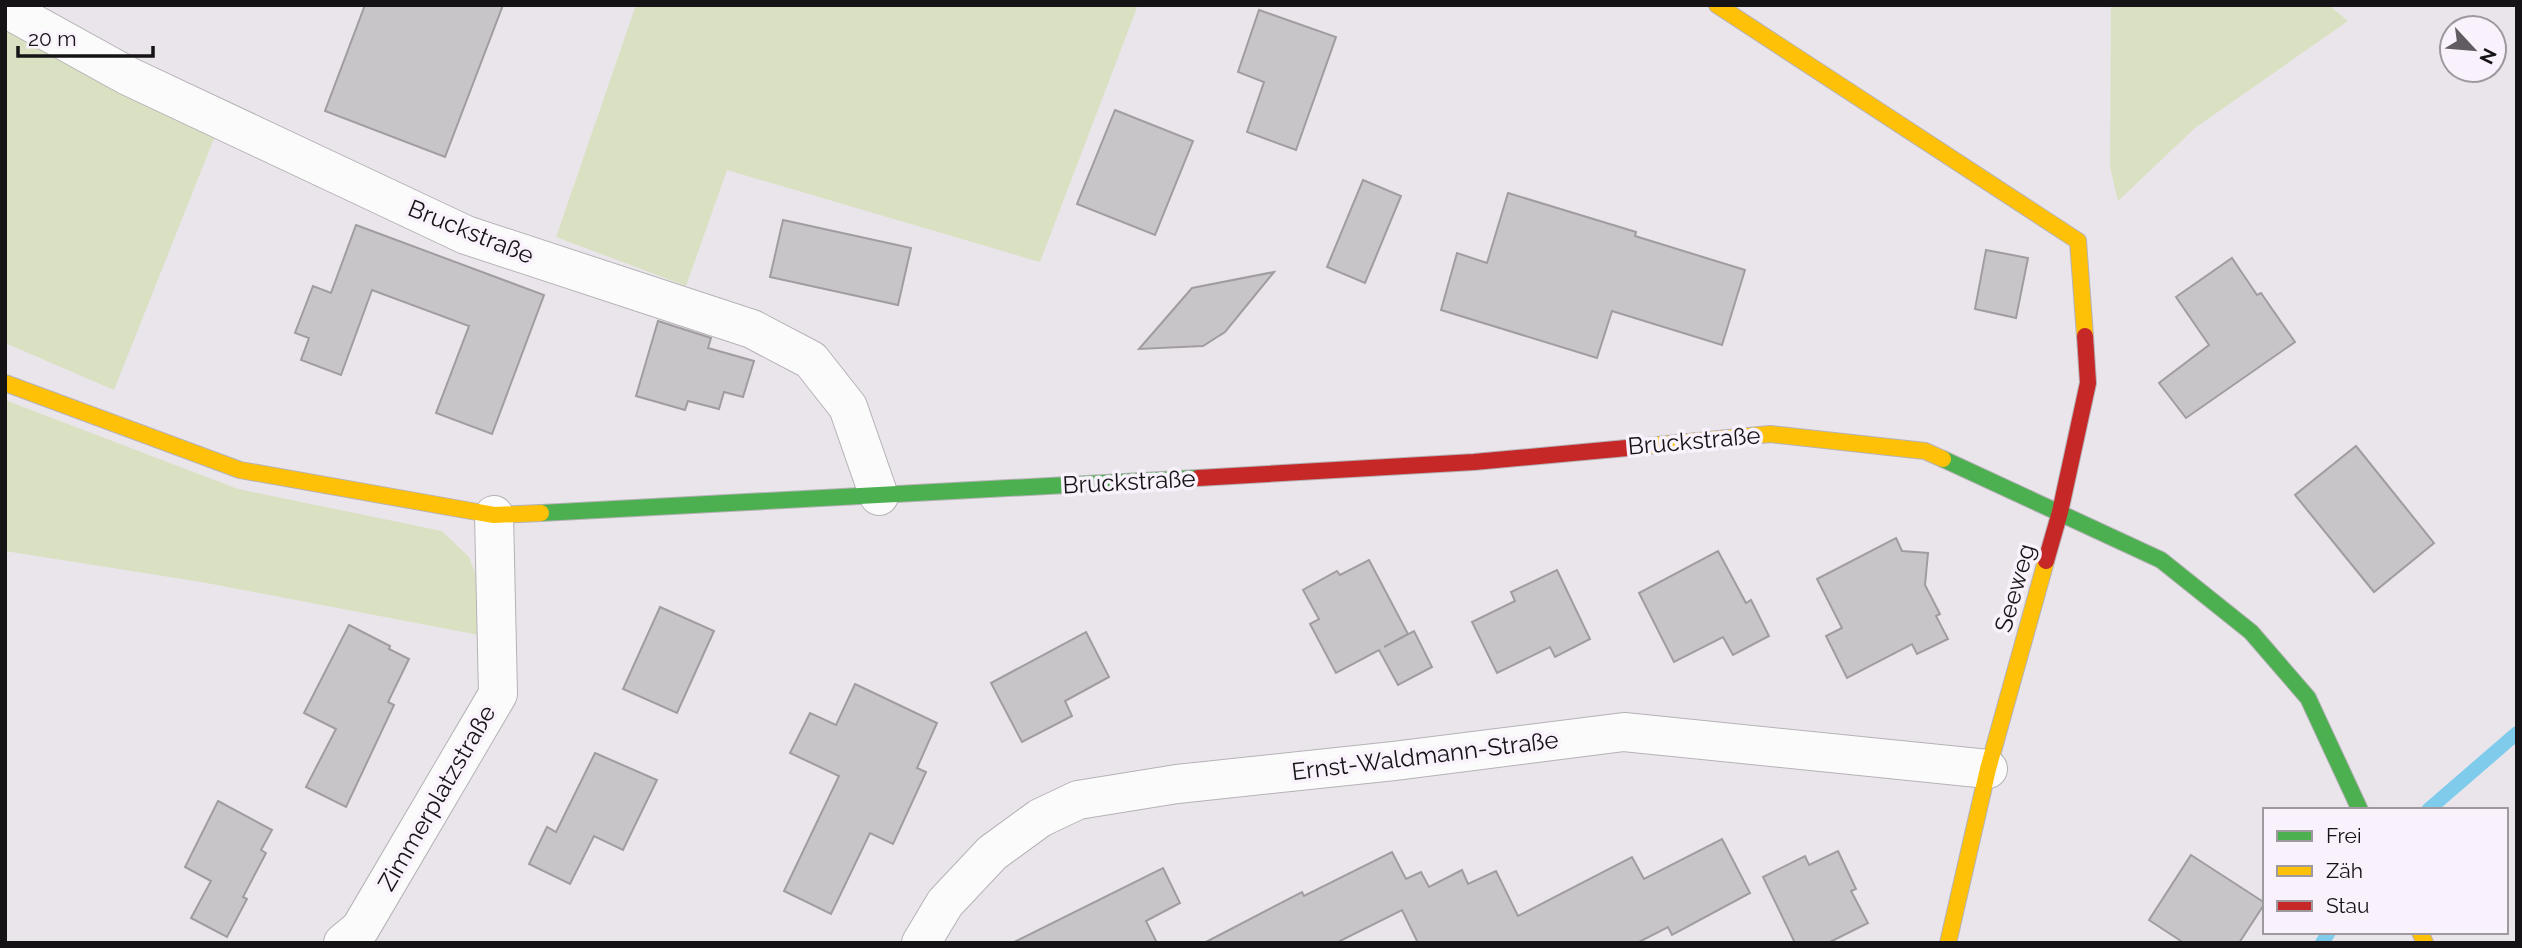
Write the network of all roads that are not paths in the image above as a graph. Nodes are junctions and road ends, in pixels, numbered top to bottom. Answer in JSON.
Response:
{"nodes":[{"id":1,"x":1717,"y":5,"type":"edge"},
{"id":2,"x":5,"y":8,"type":"edge"},
{"id":3,"x":5,"y":383,"type":"edge"},
{"id":4,"x":879,"y":496,"type":"junction"},
{"id":5,"x":2060,"y":512,"type":"junction"},
{"id":6,"x":494,"y":515,"type":"junction"},
{"id":7,"x":1988,"y":769,"type":"junction"},
{"id":8,"x":2357,"y":804,"type":"edge"},
{"id":9,"x":359,"y":938,"type":"edge"},
{"id":10,"x":921,"y":943,"type":"edge"},
{"id":11,"x":1948,"y":943,"type":"edge"}],
"edges":[{"from":1,"to":5,"type":"street","name":"Seeweg"},
{"from":2,"to":4,"type":"street","name":"Bruckstraße"},
{"from":3,"to":6,"type":"street","name":"Bruckstraße"},
{"from":4,"to":5,"type":"street","name":"Bruckstraße"},
{"from":4,"to":6,"type":"street","name":"Bruckstraße"},
{"from":5,"to":7,"type":"street","name":"Seeweg"},
{"from":5,"to":8,"type":"street","name":"Bruckstraße"},
{"from":6,"to":9,"type":"street","name":"Zimmerplatzstraße"},
{"from":7,"to":10,"type":"street","name":"Ernst-Waldmann-Straße"},
{"from":7,"to":11,"type":"street","name":"Seeweg"}]}
